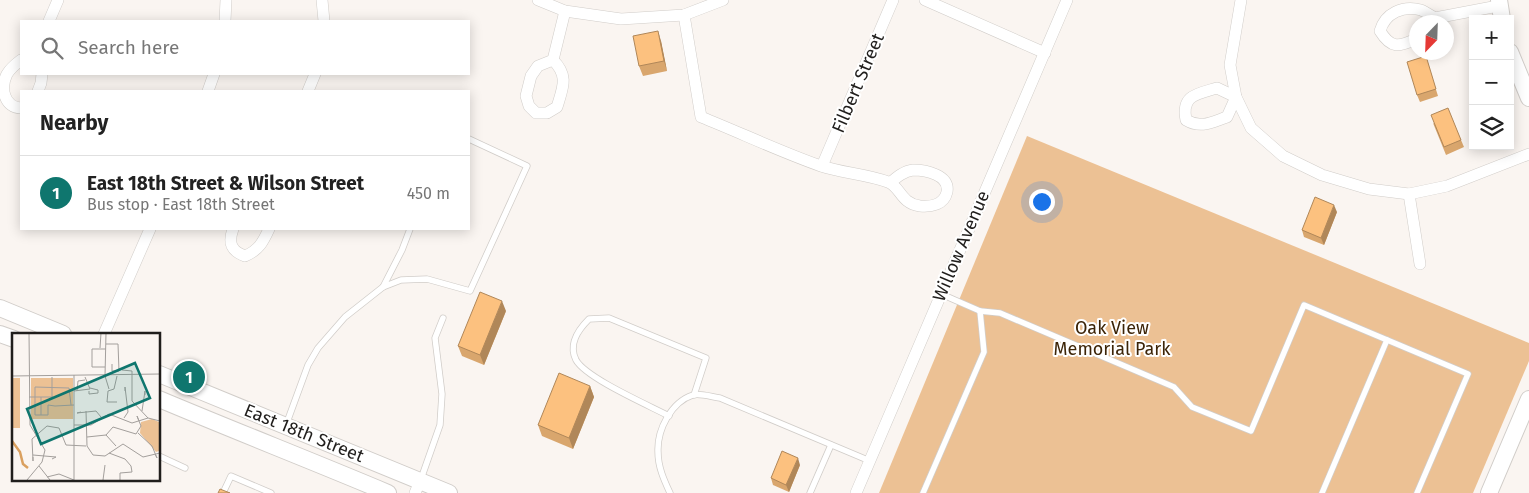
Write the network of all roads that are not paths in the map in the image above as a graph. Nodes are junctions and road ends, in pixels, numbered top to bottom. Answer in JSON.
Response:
{"nodes":[{"id":1,"x":58,"y":0,"type":"edge"},
{"id":2,"x":226,"y":0,"type":"edge"},
{"id":3,"x":322,"y":0,"type":"edge"},
{"id":4,"x":538,"y":0,"type":"edge"},
{"id":5,"x":723,"y":0,"type":"edge"},
{"id":6,"x":893,"y":0,"type":"edge"},
{"id":7,"x":926,"y":0,"type":"edge"},
{"id":8,"x":1067,"y":0,"type":"edge"},
{"id":9,"x":1241,"y":0,"type":"edge"},
{"id":10,"x":1500,"y":8,"type":"edge"},
{"id":11,"x":565,"y":11,"type":"junction"},
{"id":12,"x":684,"y":15,"type":"junction"},
{"id":13,"x":1428,"y":15,"type":"edge"},
{"id":14,"x":1454,"y":16,"type":"edge"},
{"id":15,"x":49,"y":20,"type":"edge"},
{"id":16,"x":225,"y":20,"type":"edge"},
{"id":17,"x":324,"y":20,"type":"edge"},
{"id":18,"x":1409,"y":41,"type":"edge"},
{"id":19,"x":1044,"y":53,"type":"junction"},
{"id":20,"x":552,"y":60,"type":"junction"},
{"id":21,"x":1513,"y":60,"type":"edge"},
{"id":22,"x":20,"y":61,"type":"edge"},
{"id":23,"x":42,"y":75,"type":"edge"},
{"id":24,"x":214,"y":75,"type":"edge"},
{"id":25,"x":316,"y":75,"type":"edge"},
{"id":26,"x":38,"y":90,"type":"edge"},
{"id":27,"x":208,"y":90,"type":"edge"},
{"id":28,"x":308,"y":90,"type":"edge"},
{"id":29,"x":1529,"y":98,"type":"edge"},
{"id":30,"x":20,"y":108,"type":"edge"},
{"id":31,"x":470,"y":139,"type":"edge"},
{"id":32,"x":1529,"y":154,"type":"edge"},
{"id":33,"x":822,"y":166,"type":"junction"},
{"id":34,"x":890,"y":183,"type":"junction"},
{"id":35,"x":1409,"y":194,"type":"junction"},
{"id":36,"x":150,"y":230,"type":"edge"},
{"id":37,"x":233,"y":230,"type":"edge"},
{"id":38,"x":268,"y":230,"type":"edge"},
{"id":39,"x":410,"y":230,"type":"edge"},
{"id":40,"x":1420,"y":264,"type":"dead end"},
{"id":41,"x":383,"y":287,"type":"junction"},
{"id":42,"x":941,"y":294,"type":"junction"},
{"id":43,"x":0,"y":308,"type":"edge"},
{"id":44,"x":980,"y":312,"type":"junction"},
{"id":45,"x":443,"y":318,"type":"dead end"},
{"id":46,"x":61,"y":333,"type":"edge"},
{"id":47,"x":104,"y":333,"type":"edge"},
{"id":48,"x":0,"y":334,"type":"edge"},
{"id":49,"x":12,"y":338,"type":"edge"},
{"id":50,"x":1388,"y":340,"type":"junction"},
{"id":51,"x":160,"y":374,"type":"edge"},
{"id":52,"x":694,"y":394,"type":"junction"},
{"id":53,"x":160,"y":399,"type":"edge"},
{"id":54,"x":1529,"y":399,"type":"edge"},
{"id":55,"x":669,"y":416,"type":"junction"},
{"id":56,"x":286,"y":425,"type":"junction"},
{"id":57,"x":831,"y":445,"type":"junction"},
{"id":58,"x":160,"y":456,"type":"edge"},
{"id":59,"x":870,"y":461,"type":"junction"},
{"id":60,"x":185,"y":468,"type":"dead end"},
{"id":61,"x":418,"y":487,"type":"edge"},
{"id":62,"x":223,"y":493,"type":"edge"},
{"id":63,"x":271,"y":493,"type":"edge"},
{"id":64,"x":388,"y":493,"type":"edge"},
{"id":65,"x":449,"y":493,"type":"edge"},
{"id":66,"x":670,"y":493,"type":"edge"},
{"id":67,"x":810,"y":493,"type":"edge"},
{"id":68,"x":856,"y":493,"type":"edge"},
{"id":69,"x":923,"y":493,"type":"edge"},
{"id":70,"x":1322,"y":493,"type":"edge"},
{"id":71,"x":1417,"y":493,"type":"edge"},
{"id":72,"x":1489,"y":493,"type":"edge"}],
"edges":[{"from":1,"to":15,"type":"street"},
{"from":2,"to":16,"type":"street"},
{"from":3,"to":17,"type":"street"},
{"from":4,"to":11,"type":"street"},
{"from":5,"to":12,"type":"street"},
{"from":6,"to":33,"type":"street","name":"Filbert Street"},
{"from":7,"to":19,"type":"street"},
{"from":8,"to":19,"type":"street","name":"Willow Avenue"},
{"from":9,"to":35,"type":"street"},
{"from":10,"to":14,"type":"street"},
{"from":11,"to":12,"type":"street"},
{"from":11,"to":20,"type":"street"},
{"from":12,"to":33,"type":"street"},
{"from":13,"to":18,"type":"street"},
{"from":19,"to":42,"type":"street","name":"Willow Avenue"},
{"from":20,"to":20,"type":"street"},
{"from":21,"to":29,"type":"main road"},
{"from":22,"to":30,"type":"street"},
{"from":23,"to":26,"type":"street"},
{"from":24,"to":27,"type":"street"},
{"from":25,"to":28,"type":"street"},
{"from":31,"to":41,"type":"lane"},
{"from":32,"to":35,"type":"street"},
{"from":33,"to":34,"type":"street"},
{"from":34,"to":34,"type":"street"},
{"from":35,"to":40,"type":"street"},
{"from":36,"to":47,"type":"street"},
{"from":37,"to":38,"type":"street"},
{"from":39,"to":41,"type":"lane"},
{"from":41,"to":56,"type":"lane"},
{"from":42,"to":44,"type":"lane"},
{"from":42,"to":59,"type":"street","name":"Willow Avenue"},
{"from":43,"to":46,"type":"main road"},
{"from":44,"to":50,"type":"lane"},
{"from":44,"to":69,"type":"lane"},
{"from":45,"to":61,"type":"lane"},
{"from":48,"to":49,"type":"main road"},
{"from":50,"to":70,"type":"lane"},
{"from":50,"to":71,"type":"lane"},
{"from":51,"to":56,"type":"main road","name":"East 18th Street"},
{"from":52,"to":55,"type":"lane"},
{"from":52,"to":55,"type":"lane"},
{"from":52,"to":57,"type":"lane"},
{"from":53,"to":64,"type":"main road","name":"East 18th Street"},
{"from":54,"to":72,"type":"main road"},
{"from":55,"to":66,"type":"lane"},
{"from":56,"to":61,"type":"main road","name":"East 18th Street"},
{"from":57,"to":59,"type":"lane"},
{"from":57,"to":67,"type":"lane"},
{"from":58,"to":60,"type":"lane"},
{"from":59,"to":68,"type":"street","name":"Willow Avenue"},
{"from":61,"to":65,"type":"main road","name":"East 18th Street"},
{"from":62,"to":63,"type":"lane"}]}
